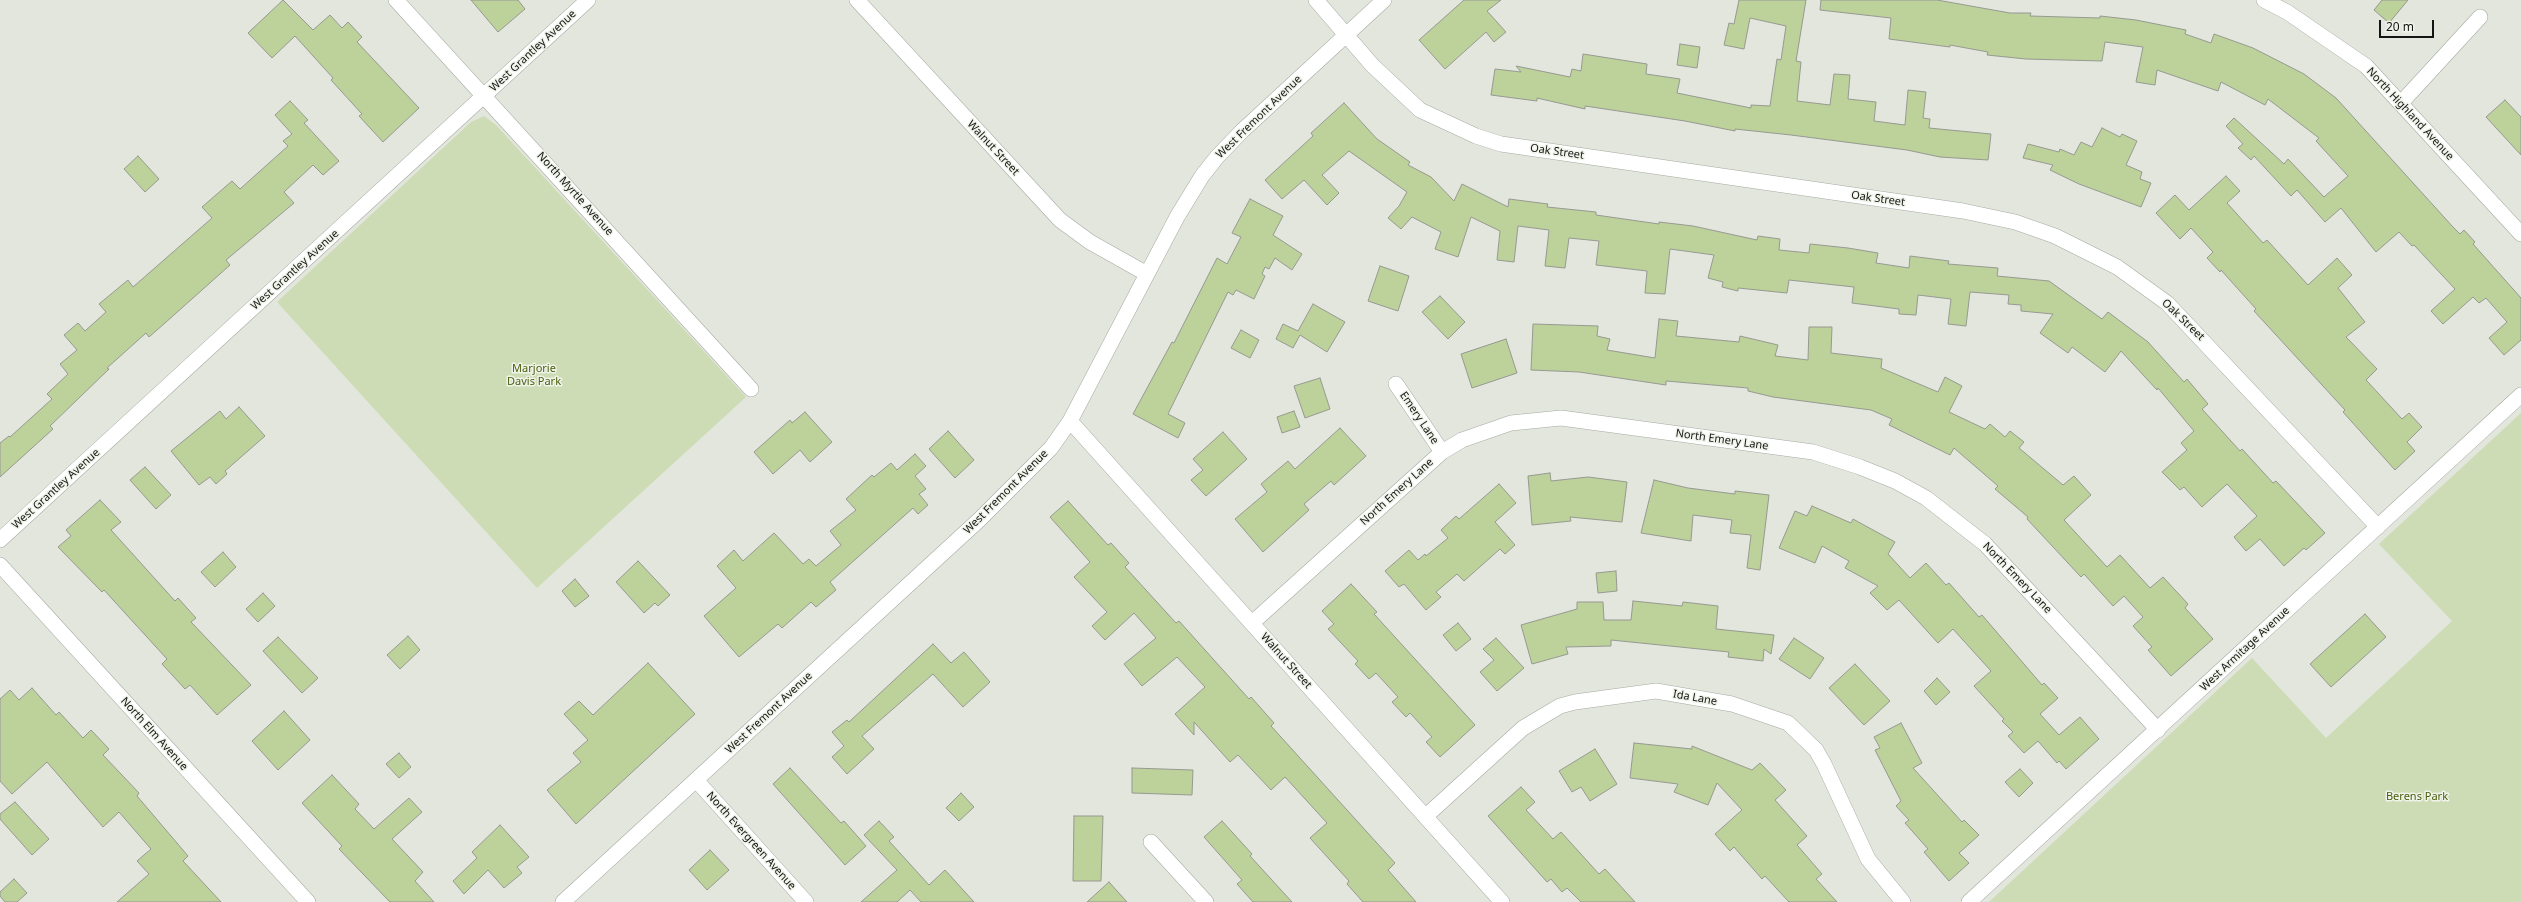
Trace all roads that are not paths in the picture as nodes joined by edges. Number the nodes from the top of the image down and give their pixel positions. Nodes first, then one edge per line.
1 (396, 0) edge
2 (588, 0) edge
3 (857, 0) edge
4 (1316, 0) edge
5 (1384, 0) edge
6 (2264, 0) edge
7 (2480, 17) dead end
8 (1347, 34) junction
9 (485, 96) junction
10 (2401, 103) junction
11 (2521, 234) edge
12 (1147, 274) junction
13 (1396, 384) dead end
14 (752, 389) dead end
15 (2521, 395) edge
16 (1070, 421) junction
17 (1442, 452) junction
18 (2378, 527) junction
19 (0, 540) edge
20 (0, 565) edge
21 (1252, 623) junction
22 (2158, 730) junction
23 (696, 780) junction
24 (1426, 816) junction
25 (1151, 842) dead end
26 (308, 902) edge
27 (563, 902) edge
28 (806, 902) edge
29 (1206, 902) edge
30 (1502, 902) edge
31 (1903, 902) edge
32 (1969, 902) edge

1 - 9 street, North Myrtle Avenue
2 - 9 street, West Grantley Avenue
3 - 12 street, Walnut Street
4 - 8 street, Oak Street
5 - 8 street, West Fremont Avenue
6 - 10 street, North Highland Avenue
7 - 10 street
8 - 12 street, West Fremont Avenue
8 - 18 street, Oak Street
9 - 14 street, North Myrtle Avenue
9 - 19 street, West Grantley Avenue
10 - 11 street, North Highland Avenue
12 - 16 street, West Fremont Avenue
13 - 17 street, Emery Lane
15 - 18 street, West Armitage Avenue
16 - 21 street, Walnut Street
16 - 23 street, West Fremont Avenue
17 - 21 street, North Emery Lane
17 - 22 street, North Emery Lane
18 - 22 street, West Armitage Avenue
20 - 26 street, North Elm Avenue
21 - 24 street, Walnut Street
22 - 32 street, West Armitage Avenue
23 - 27 street, West Fremont Avenue
23 - 28 street, North Evergreen Avenue
24 - 30 street, Walnut Street
24 - 31 street, Ida Lane
25 - 29 street

